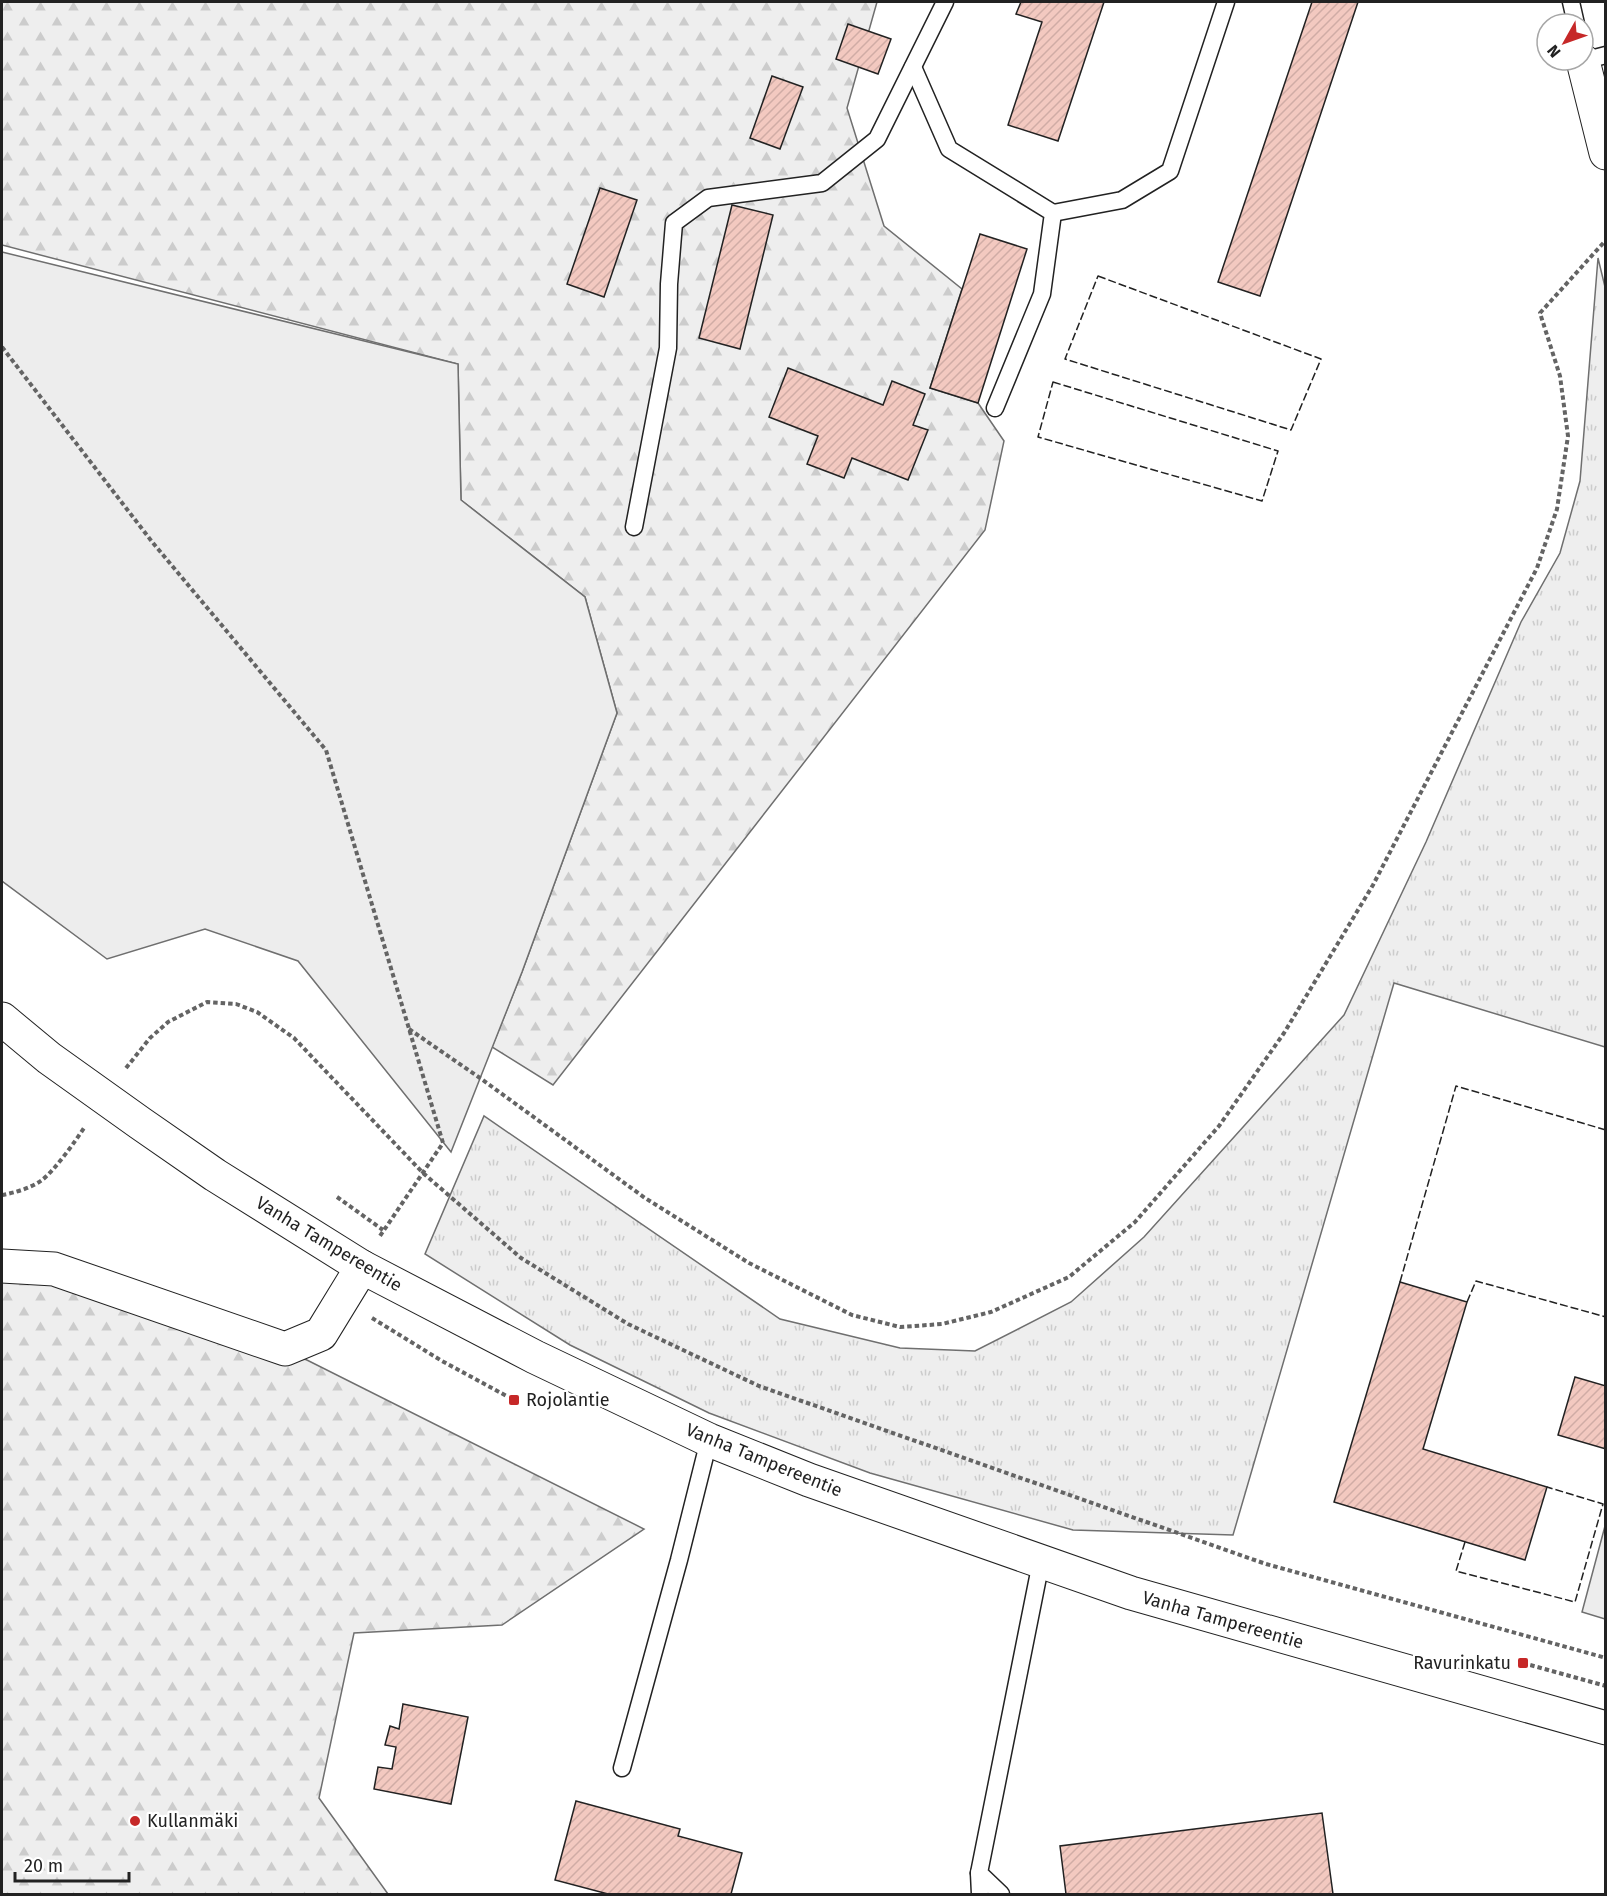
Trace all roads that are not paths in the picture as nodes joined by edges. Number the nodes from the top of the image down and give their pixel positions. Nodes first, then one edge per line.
1 (945, 2) edge
2 (1226, 2) edge
3 (913, 67) junction
4 (1593, 72) edge
5 (1605, 153) edge
6 (1053, 213) junction
7 (995, 408) dead end
8 (634, 527) dead end
9 (2, 1019) edge
10 (2, 1266) edge
11 (362, 1267) junction
12 (709, 1440) junction
13 (1041, 1562) junction
14 (1605, 1728) edge
15 (622, 1768) dead end
16 (979, 1873) junction
17 (980, 1894) edge
18 (1001, 1894) edge

1 - 3 lane
2 - 6 lane
3 - 6 lane
3 - 8 lane
4 - 5 main road
6 - 7 lane
9 - 11 main road, Vanha Tampereentie
10 - 11 main road
11 - 12 main road, Vanha Tampereentie
12 - 13 main road, Vanha Tampereentie
12 - 15 lane
13 - 14 main road, Vanha Tampereentie
13 - 16 lane
16 - 17 lane
16 - 18 lane

